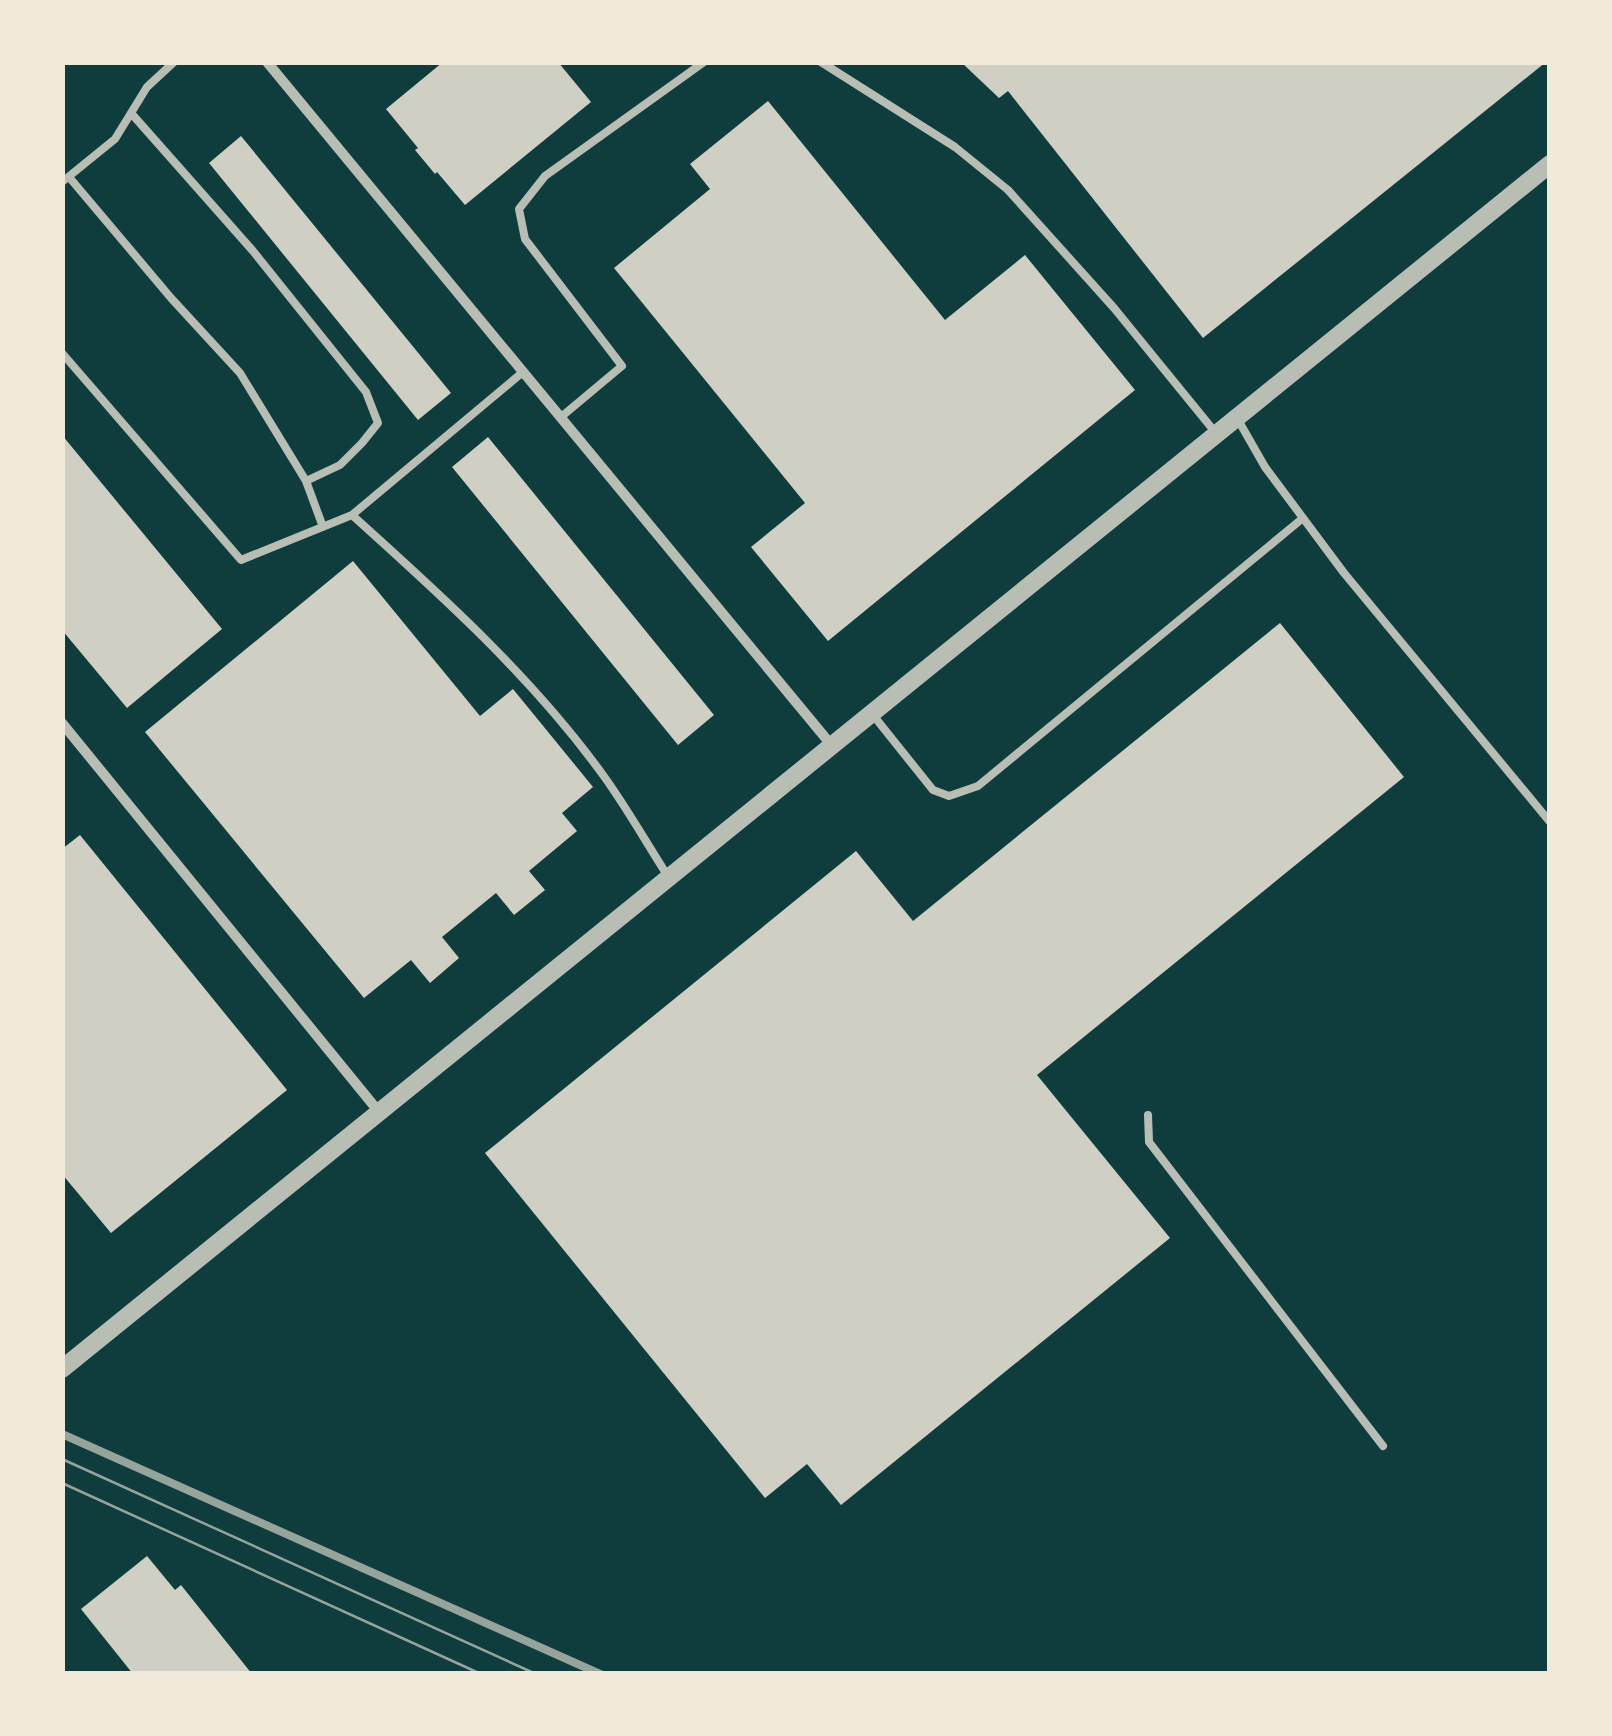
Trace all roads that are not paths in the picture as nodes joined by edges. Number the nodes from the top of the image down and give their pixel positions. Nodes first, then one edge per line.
1 (174, 62) edge
2 (266, 62) edge
3 (704, 62) edge
4 (822, 62) edge
5 (131, 113) junction
6 (1550, 164) edge
7 (66, 179) edge
8 (62, 353) edge
9 (523, 372) junction
10 (561, 417) junction
11 (1237, 418) junction
12 (1217, 434) junction
13 (306, 480) junction
14 (352, 515) junction
15 (1303, 518) junction
16 (323, 527) junction
17 (872, 714) junction
18 (62, 723) edge
19 (832, 747) junction
20 (1550, 822) edge
21 (669, 878) junction
22 (379, 1112) junction
23 (1148, 1115) dead end
24 (62, 1370) edge
25 (1383, 1446) dead end

1 - 5 lane
2 - 9 street
3 - 10 lane
4 - 12 lane
5 - 7 lane
5 - 13 lane
6 - 11 street
7 - 13 lane
8 - 16 lane
9 - 10 street
9 - 14 lane
10 - 19 street
11 - 12 street
11 - 15 lane
12 - 17 street
13 - 16 lane
14 - 16 lane
14 - 21 lane
15 - 17 lane
15 - 20 lane
17 - 19 street
18 - 22 street
19 - 21 street
21 - 22 street
22 - 24 street
23 - 25 lane

